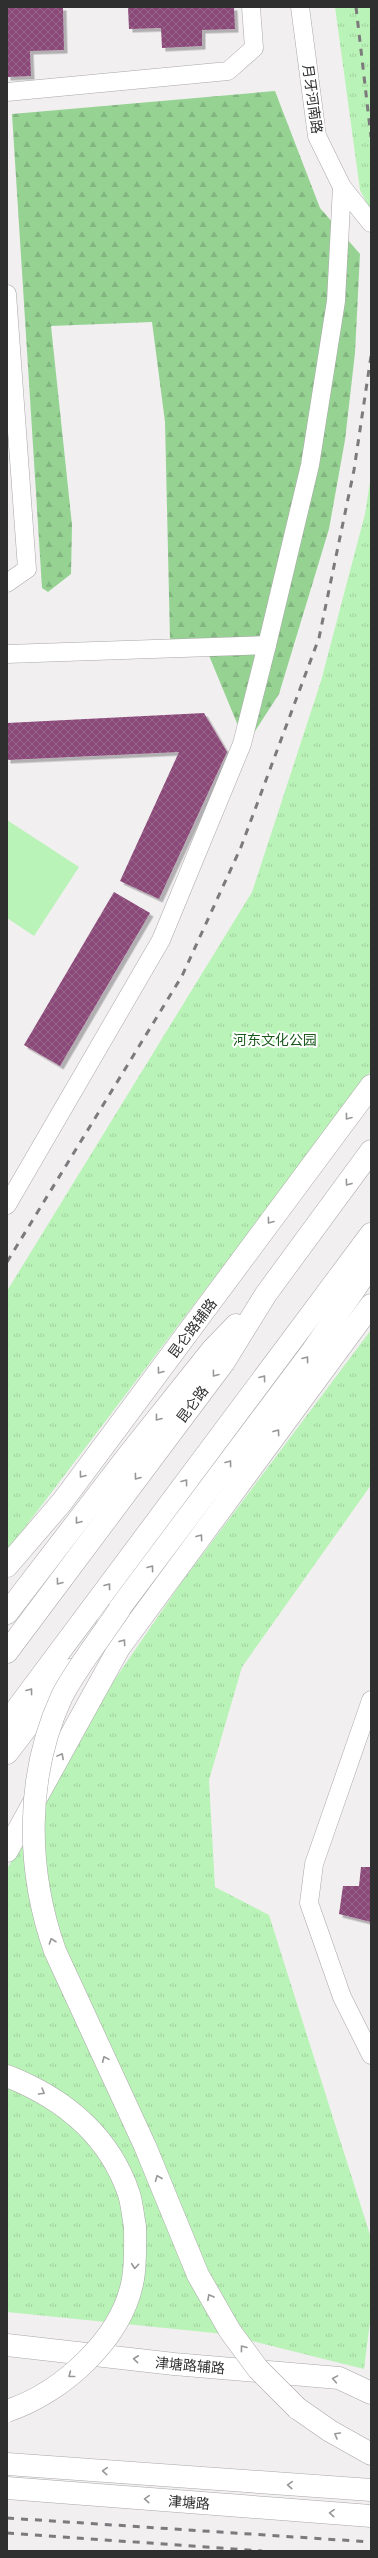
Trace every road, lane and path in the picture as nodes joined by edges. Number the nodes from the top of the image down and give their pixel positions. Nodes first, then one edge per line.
1 (251, 7) edge
2 (300, 7) edge
3 (7, 92) edge
4 (342, 187) junction
5 (371, 223) edge
6 (7, 294) edge
7 (7, 583) edge
8 (268, 645) junction
9 (7, 654) edge
10 (371, 1086) edge
11 (371, 1151) edge
12 (7, 1205) edge
13 (371, 1234) edge
14 (371, 1265) edge
15 (266, 1294) junction
16 (371, 1305) edge
17 (7, 1566) edge
18 (119, 1610) junction
19 (7, 1613) edge
20 (7, 1652) edge
21 (371, 1700) edge
22 (7, 1722) edge
23 (7, 1753) edge
24 (7, 1851) edge
25 (371, 2055) edge
26 (7, 2076) edge
27 (7, 2345) edge
28 (371, 2393) edge
29 (7, 2411) edge
30 (371, 2454) edge
31 (7, 2464) edge
32 (7, 2488) edge
33 (371, 2490) edge
34 (371, 2516) edge

1 - 3 street
2 - 4 street, 月牙河南路
4 - 5 street, 月牙河南路
4 - 8 street
6 - 7 street
8 - 9 street
8 - 12 street
10 -> 17 main road, 昆仑路辅路
11 -> 15 main road, 昆仑路
22 -> 13 main road
18 -> 14 main road
15 -> 19 main road
15 -> 20 main road, 昆仑路
24 -> 16 main road
18 - 23 main road, bridge
30 -> 18 main road, bridge
21 - 25 street
26 -> 29 main road, bridge
28 -> 27 main road, 津塘路辅路
33 -> 31 main road
34 -> 32 main road, 津塘路

